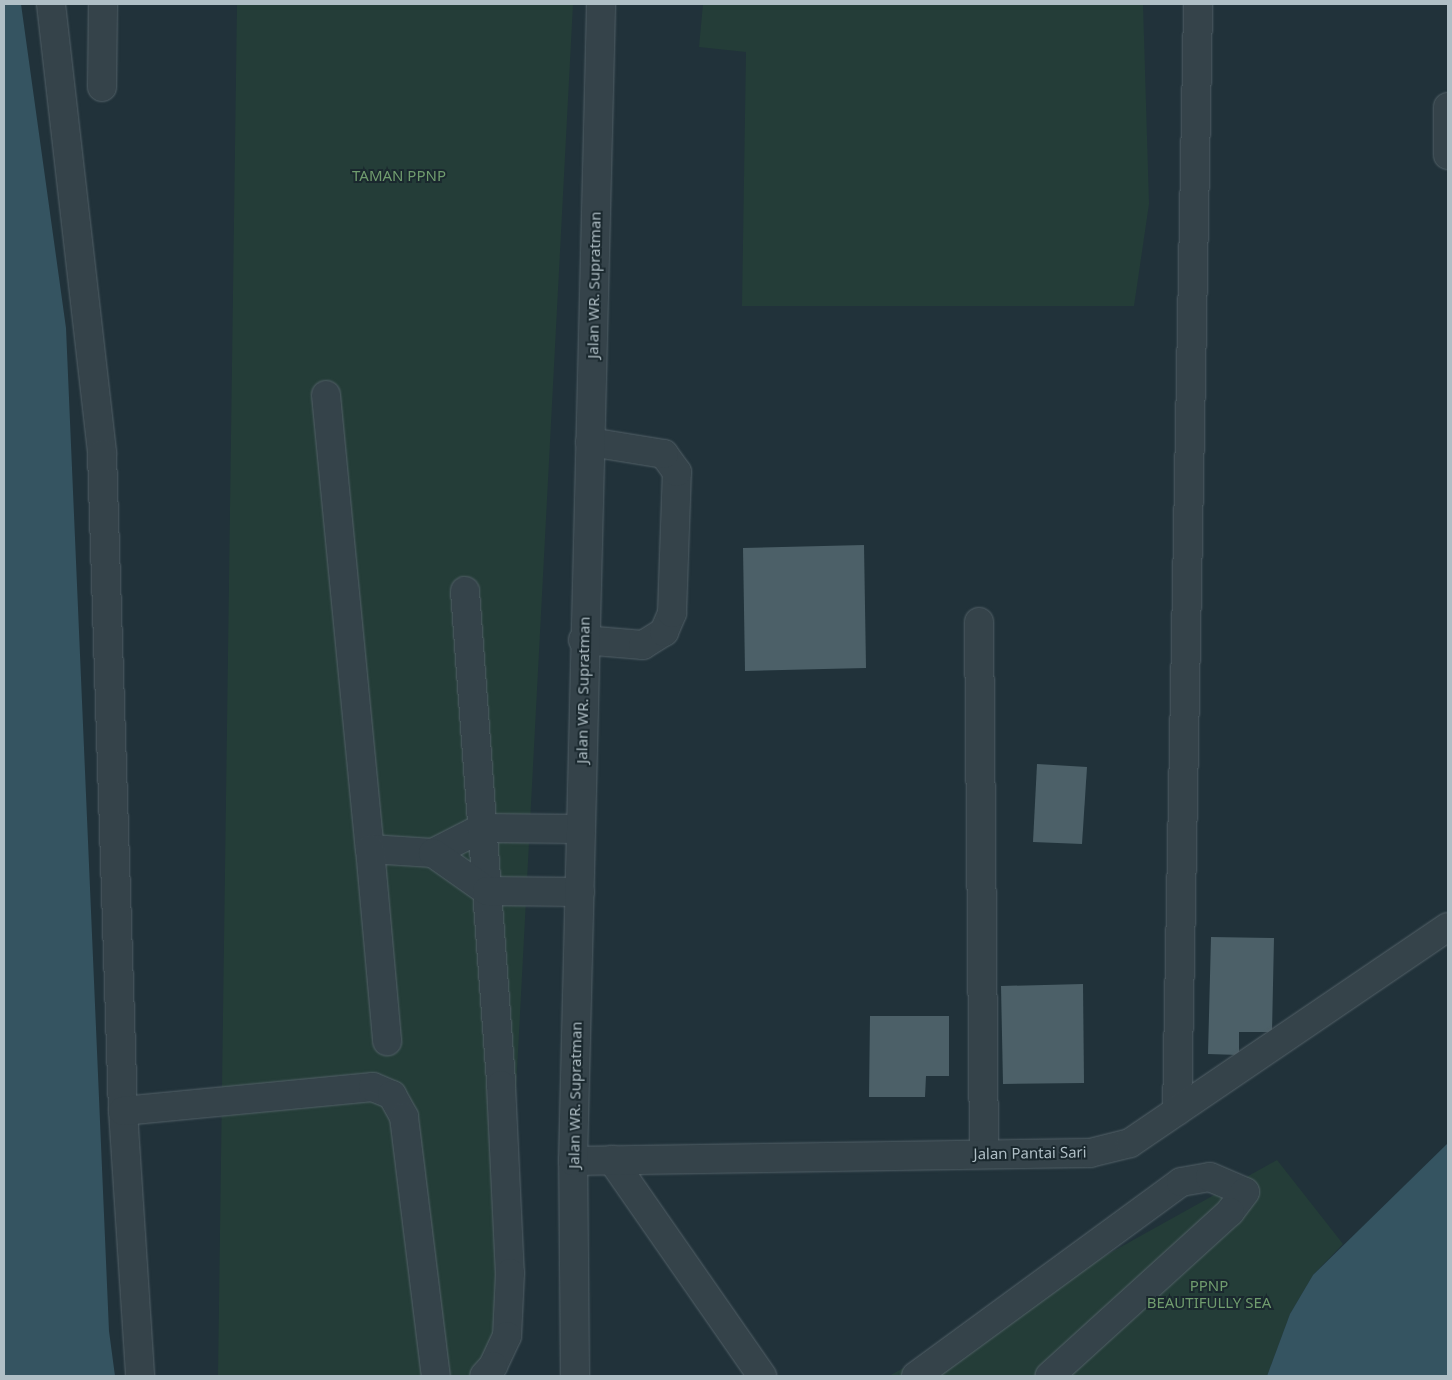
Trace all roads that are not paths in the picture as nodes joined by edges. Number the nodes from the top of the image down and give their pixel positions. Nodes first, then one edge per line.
1 (51, 4) edge
2 (103, 4) edge
3 (601, 4) edge
4 (1198, 4) edge
5 (102, 87) dead end
6 (1448, 120) edge
7 (1448, 155) edge
8 (326, 395) dead end
9 (590, 442) junction
10 (465, 592) dead end
11 (978, 622) dead end
12 (583, 640) junction
13 (482, 828) junction
14 (581, 828) junction
15 (370, 849) junction
16 (433, 853) junction
17 (487, 891) junction
18 (580, 892) junction
19 (1448, 927) edge
20 (387, 1041) dead end
21 (123, 1110) junction
22 (1177, 1111) junction
23 (984, 1154) junction
24 (573, 1160) junction
25 (612, 1160) junction
26 (935, 1371) edge
27 (140, 1376) edge
28 (436, 1376) edge
29 (484, 1376) edge
30 (575, 1376) edge
31 (762, 1376) edge
32 (1050, 1376) edge

1 - 21 street
2 - 5 street
3 - 9 street, Jalan WR. Supratman
4 - 22 street
6 - 7 street
8 - 15 street
9 - 12 street, Jalan WR. Supratman
9 - 12 street
10 - 13 street
11 - 23 street
12 - 14 street, Jalan WR. Supratman
13 - 14 street
13 - 16 street
13 - 17 street
14 - 18 street, Jalan WR. Supratman
15 - 16 street
15 - 20 street
16 - 17 street
17 - 18 street
17 - 29 street
18 - 24 street, Jalan WR. Supratman
19 - 22 street, Jalan Pantai Sari
21 - 27 street
21 - 28 street
22 - 23 street, Jalan Pantai Sari
23 - 25 street, Jalan Pantai Sari
24 - 25 street, Jalan Pantai Sari
24 - 30 street, Jalan WR. Supratman
25 - 31 street
26 - 32 street

